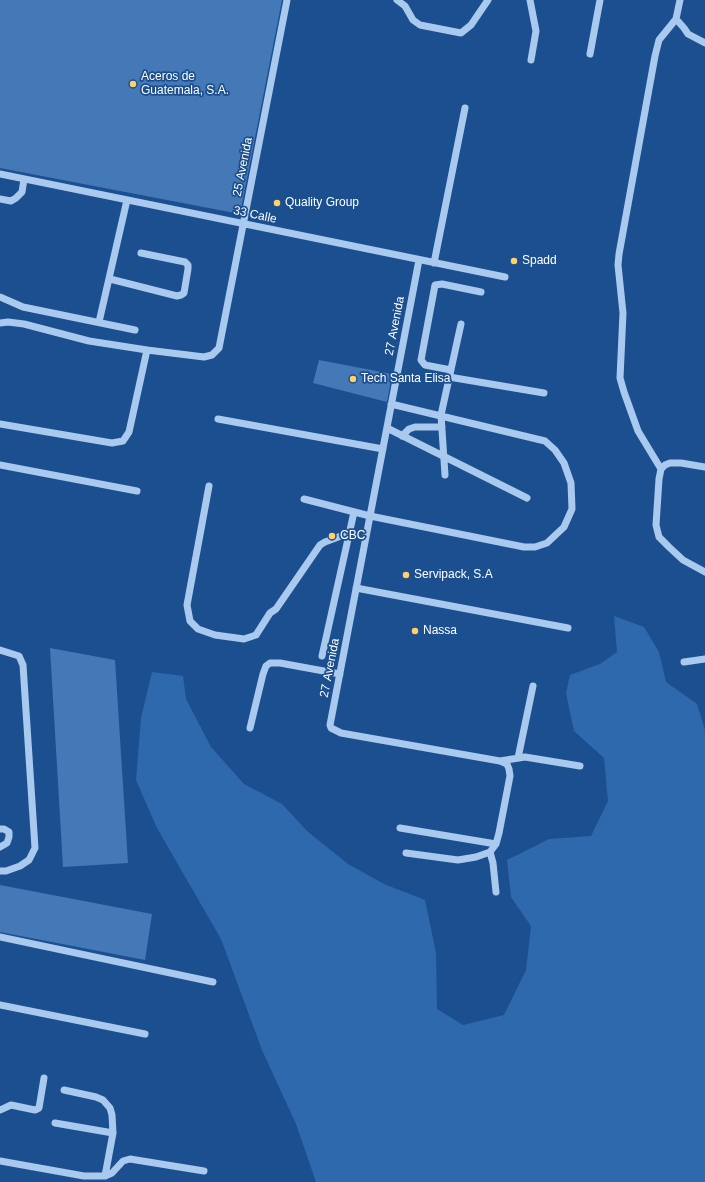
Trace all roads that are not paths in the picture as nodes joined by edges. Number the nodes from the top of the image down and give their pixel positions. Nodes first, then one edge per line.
1 (287, 0) edge
2 (397, 0) edge
3 (488, 0) edge
4 (530, 0) edge
5 (600, 0) edge
6 (680, 0) edge
7 (676, 19) junction
8 (705, 43) edge
9 (590, 54) dead end
10 (530, 60) dead end
11 (465, 108) dead end
12 (0, 174) edge
13 (24, 179) junction
14 (0, 199) edge
15 (127, 200) junction
16 (244, 224) junction
17 (141, 253) dead end
18 (418, 260) junction
19 (434, 262) junction
20 (505, 277) dead end
21 (110, 279) junction
22 (481, 292) dead end
23 (0, 297) edge
24 (99, 322) junction
25 (0, 323) edge
26 (461, 324) dead end
27 (135, 330) dead end
28 (147, 350) junction
29 (450, 374) junction
30 (544, 393) dead end
31 (391, 404) junction
32 (441, 415) junction
33 (218, 419) dead end
34 (0, 424) edge
35 (442, 427) junction
36 (387, 428) junction
37 (402, 436) junction
38 (383, 449) junction
39 (444, 456) junction
40 (0, 465) edge
41 (705, 468) edge
42 (661, 469) junction
43 (445, 475) dead end
44 (209, 486) dead end
45 (137, 491) dead end
46 (527, 498) dead end
47 (304, 500) dead end
48 (354, 512) junction
49 (370, 516) junction
50 (349, 533) junction
51 (705, 572) edge
52 (356, 588) junction
53 (568, 628) dead end
54 (0, 650) edge
55 (322, 656) dead end
56 (705, 659) edge
57 (684, 662) dead end
58 (340, 674) junction
59 (533, 686) dead end
60 (250, 728) dead end
61 (518, 758) junction
62 (500, 761) junction
63 (580, 766) dead end
64 (400, 828) dead end
65 (0, 829) edge
66 (496, 844) junction
67 (0, 847) edge
68 (490, 852) junction
69 (406, 853) dead end
70 (0, 871) edge
71 (496, 892) dead end
72 (0, 937) edge
73 (213, 982) dead end
74 (0, 1005) edge
75 (145, 1034) dead end
76 (44, 1078) dead end
77 (64, 1090) dead end
78 (0, 1110) edge
79 (56, 1123) dead end
80 (113, 1133) junction
81 (0, 1161) edge
82 (204, 1171) dead end
83 (105, 1176) junction

1 - 16 street, 25 Avenida
2 - 3 street
4 - 10 street
5 - 9 street
6 - 7 street
7 - 8 street
7 - 42 street
11 - 19 street
12 - 13 street, 33 Calle
13 - 14 street
13 - 15 street, 33 Calle
15 - 16 street, 33 Calle
15 - 21 street
16 - 18 street, 33 Calle
16 - 28 street, 25 Avenida
17 - 21 street
18 - 19 street, 33 Calle
18 - 31 street, 27 Avenida
19 - 20 street, 33 Calle
21 - 24 street
22 - 29 street
23 - 24 street
24 - 27 street
25 - 28 street, 25 Avenida
26 - 29 street
28 - 34 street
29 - 30 street
29 - 32 street
31 - 32 street
31 - 36 street, 27 Avenida
32 - 35 street
32 - 49 street
33 - 38 street
35 - 37 street
35 - 39 street
36 - 37 street
36 - 38 street, 27 Avenida
37 - 39 street
38 - 49 street, 27 Avenida
39 - 43 street
39 - 46 street
40 - 45 street
41 - 42 street
42 - 51 street
44 - 50 street
47 - 48 street
48 - 49 street
48 - 50 street
49 - 52 street, 27 Avenida
50 - 55 street
52 - 53 street
52 - 58 street, 27 Avenida
54 - 70 street
56 - 57 street
58 - 60 street
58 - 62 street, 27 Avenida
59 - 61 street
61 - 62 street, 27 Avenida
61 - 63 street, 27 Avenida
62 - 66 street
64 - 66 street
65 - 67 street
66 - 68 street
68 - 69 street
68 - 71 street
72 - 73 street
74 - 75 street
76 - 78 street
77 - 80 street
79 - 80 street
80 - 83 street
81 - 83 street
82 - 83 street

